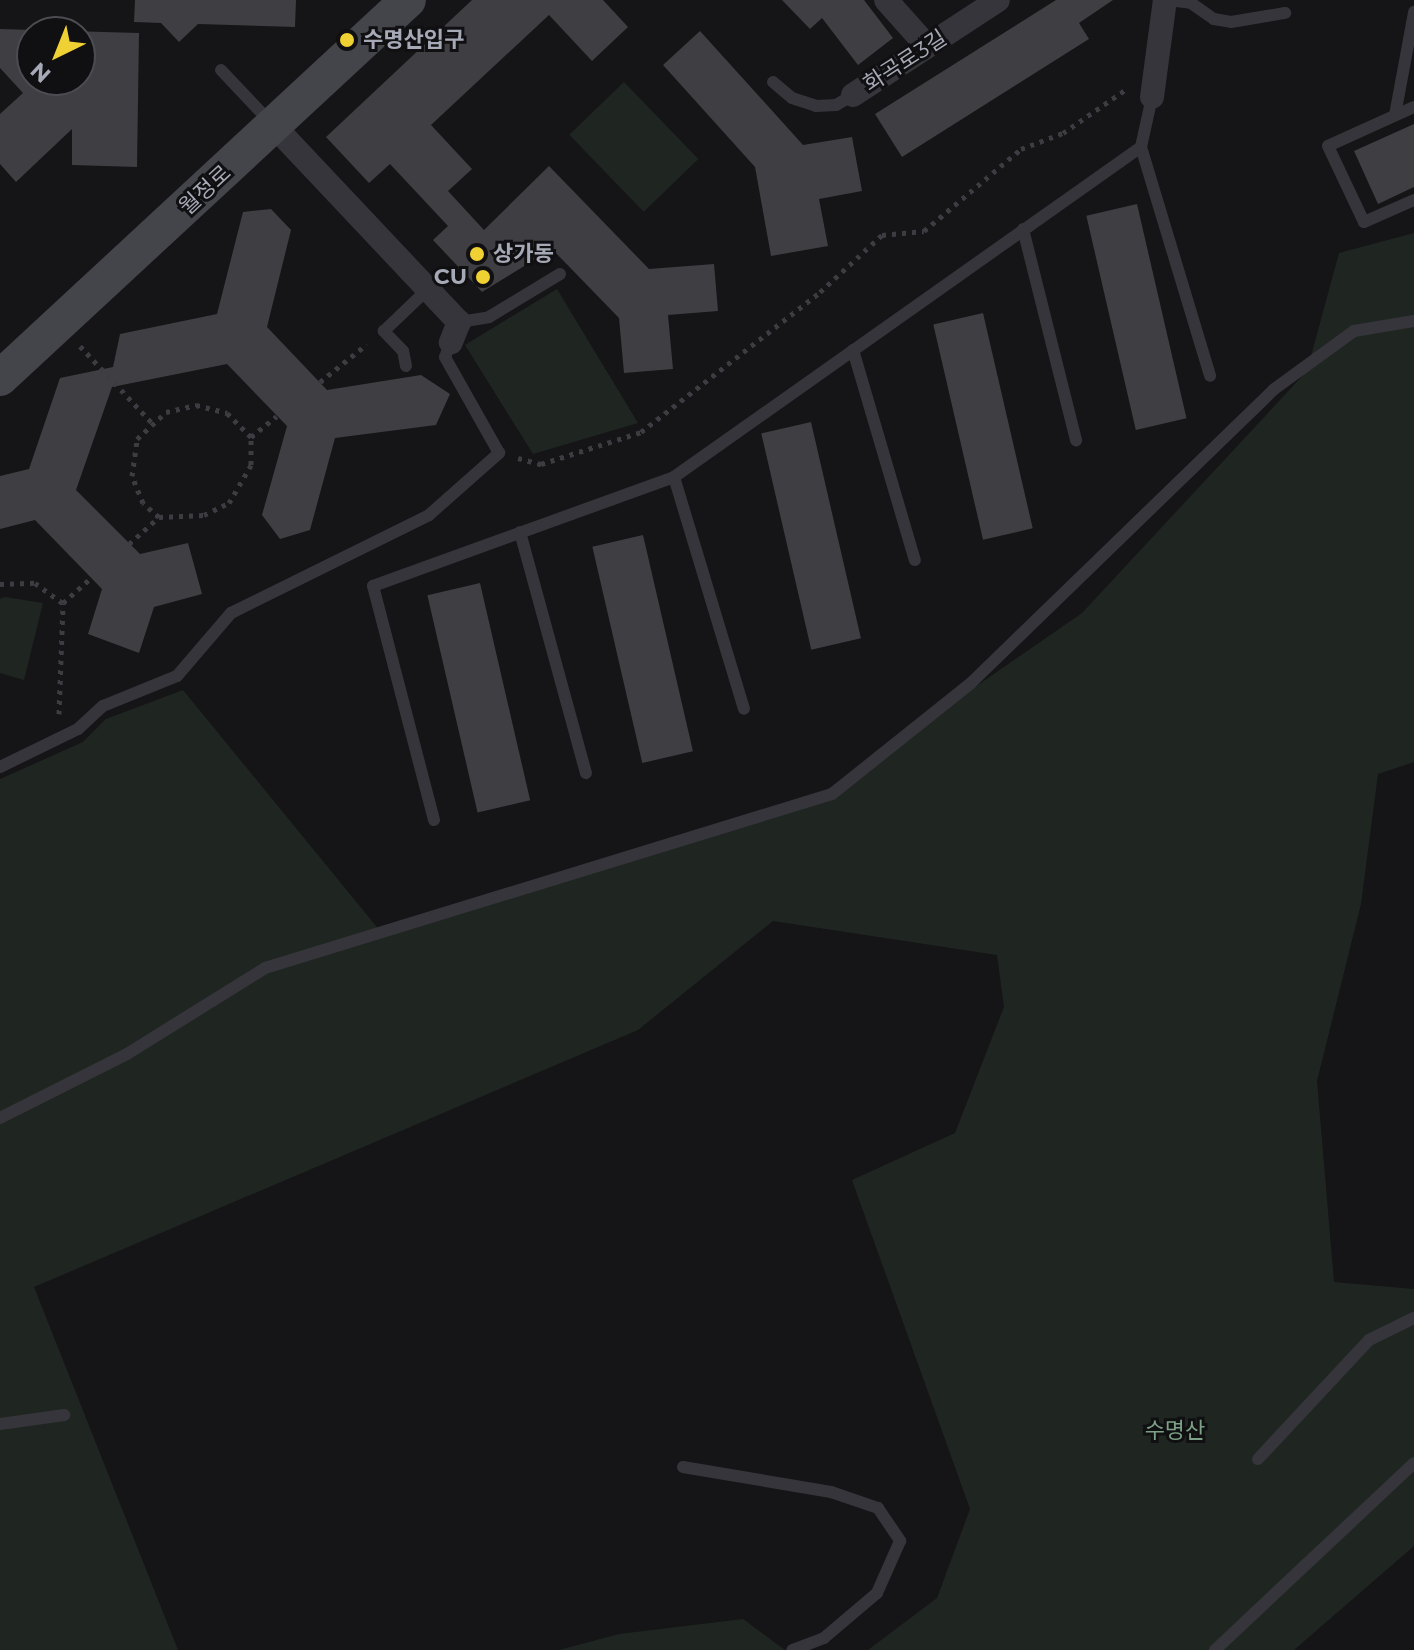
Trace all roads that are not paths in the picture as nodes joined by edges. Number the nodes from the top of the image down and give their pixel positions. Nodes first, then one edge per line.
1 (408, 0) edge
2 (886, 0) edge
3 (998, 0) edge
4 (1167, 0) edge
5 (1194, 2) edge
6 (1414, 12) edge
7 (1285, 13) dead end
8 (927, 46) junction
9 (221, 70) dead end
10 (773, 82) dead end
11 (853, 95) joint
12 (1152, 97) joint
13 (1414, 107) edge
14 (1395, 115) junction
15 (274, 126) junction
16 (1141, 147) junction
17 (1414, 200) edge
18 (1023, 229) junction
19 (560, 274) dead end
20 (428, 289) junction
21 (1414, 321) edge
22 (455, 332) junction
23 (853, 350) junction
24 (406, 366) dead end
25 (1210, 376) dead end
26 (0, 378) edge
27 (1076, 440) dead end
28 (674, 477) junction
29 (520, 532) junction
30 (915, 560) dead end
31 (744, 709) dead end
32 (0, 767) edge
33 (586, 773) dead end
34 (434, 820) dead end
35 (0, 1118) edge
36 (1414, 1318) edge
37 (64, 1415) dead end
38 (0, 1424) edge
39 (1258, 1459) dead end
40 (1414, 1463) edge
41 (683, 1467) dead end
42 (792, 1650) edge
43 (1215, 1650) edge

1 - 15 street, 월정로
2 - 8 street
3 - 8 street, 화곡로3길
4 - 5 lane
4 - 12 street
5 - 7 lane
6 - 14 lane
8 - 11 street, 화곡로3길
9 - 15 lane
10 - 11 lane
12 - 16 lane
13 - 14 lane
14 - 17 lane
15 - 20 street
15 - 26 street, 월정로
16 - 18 lane
16 - 25 lane
18 - 23 lane
18 - 27 lane
19 - 22 lane
20 - 22 street
20 - 24 lane
21 - 35 lane
22 - 32 lane
23 - 28 lane
23 - 30 lane
28 - 29 lane
28 - 31 lane
29 - 33 lane
29 - 34 lane
36 - 39 lane
37 - 38 lane
40 - 43 lane
41 - 42 lane

